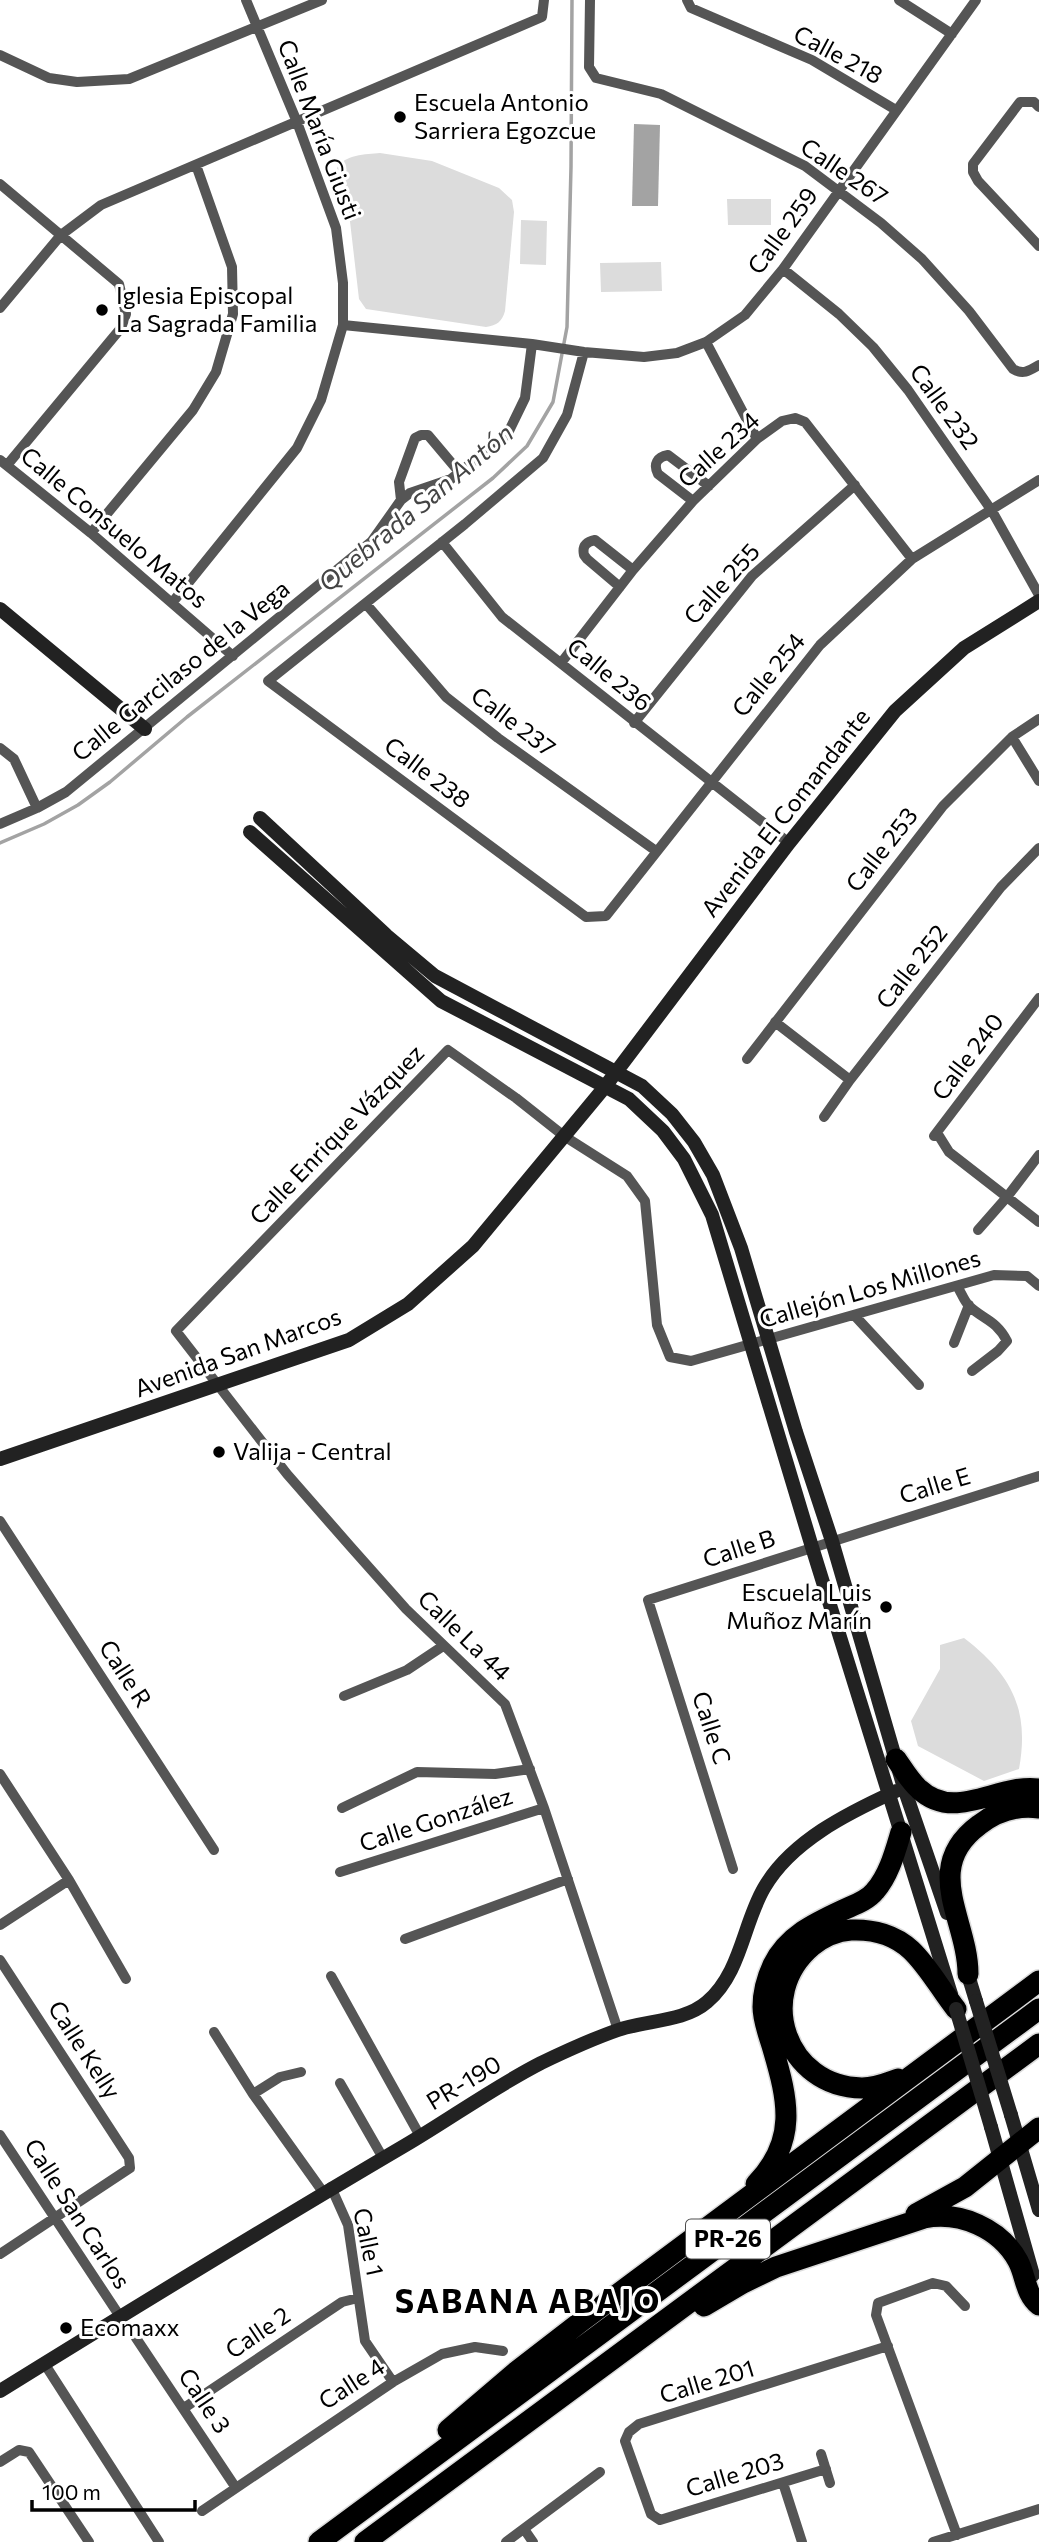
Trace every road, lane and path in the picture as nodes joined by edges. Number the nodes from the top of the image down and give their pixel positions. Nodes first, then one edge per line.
1 (246, 0) edge
2 (322, 0) edge
3 (544, 0) edge
4 (590, 0) edge
5 (687, 0) edge
6 (899, 0) edge
7 (976, 0) edge
8 (257, 27) junction
9 (952, 34) junction
10 (0, 55) edge
11 (1039, 107) edge
12 (896, 110) junction
13 (298, 122) junction
14 (196, 165) junction
15 (0, 184) edge
16 (839, 190) junction
17 (61, 235) junction
18 (1039, 246) edge
19 (783, 269) junction
20 (0, 307) edge
21 (342, 325) junction
22 (706, 342) junction
23 (532, 344) junction
24 (581, 352) junction
25 (1039, 365) edge
26 (757, 439) junction
27 (4, 462) edge
28 (460, 472) junction
29 (1039, 480) edge
30 (855, 485) junction
31 (709, 486) junction
32 (401, 500) junction
33 (693, 501) junction
34 (992, 511) junction
35 (91, 533) junction
36 (442, 542) junction
37 (912, 559) junction
38 (633, 570) junction
39 (620, 587) junction
40 (1039, 595) edge
41 (1039, 601) edge
42 (172, 603) junction
43 (366, 604) junction
44 (0, 609) edge
45 (233, 656) junction
46 (561, 663) junction
47 (1039, 719) edge
48 (634, 723) junction
49 (145, 729) junction
50 (1012, 737) junction
51 (0, 748) edge
52 (712, 781) junction
53 (1039, 781) edge
54 (37, 808) junction
55 (260, 818) joint
56 (0, 824) edge
57 (250, 832) joint
58 (789, 843) junction
59 (1039, 848) edge
60 (656, 851) junction
61 (569, 904) joint
62 (1039, 998) edge
63 (775, 1022) junction
64 (747, 1059) dead end
65 (616, 1073) junction
66 (850, 1080) junction
67 (604, 1088) junction
68 (824, 1117) dead end
69 (564, 1136) junction
70 (1039, 1155) edge
71 (1007, 1197) junction
72 (1039, 1222) edge
73 (978, 1230) dead end
74 (957, 1286) junction
75 (1039, 1286) edge
76 (969, 1305) junction
77 (855, 1315) junction
78 (176, 1331) joint
79 (768, 1338) junction
80 (954, 1343) dead end
81 (751, 1345) junction
82 (972, 1371) dead end
83 (219, 1385) junction
84 (919, 1385) dead end
85 (0, 1459) edge
86 (1039, 1476) edge
87 (0, 1521) edge
88 (837, 1539) junction
89 (812, 1548) junction
90 (649, 1600) joint
91 (443, 1646) junction
92 (344, 1696) dead end
93 (896, 1759) junction
94 (530, 1769) junction
95 (0, 1774) edge
96 (904, 1788) junction
97 (1039, 1789) edge
98 (888, 1795) junction
99 (342, 1808) dead end
100 (544, 1808) junction
101 (1039, 1808) edge
102 (901, 1832) junction
103 (214, 1850) dead end
104 (733, 1868) dead end
105 (340, 1872) dead end
106 (568, 1879) junction
107 (69, 1880) junction
108 (0, 1925) edge
109 (405, 1939) dead end
110 (0, 1960) edge
111 (968, 1974) junction
112 (331, 1976) dead end
113 (126, 1979) dead end
114 (1039, 1981) edge
115 (956, 2009) junction
116 (1039, 2009) edge
117 (618, 2030) junction
118 (214, 2032) dead end
119 (1039, 2044) edge
120 (301, 2072) dead end
121 (914, 2074) junction
122 (340, 2083) dead end
123 (253, 2094) junction
124 (1039, 2127) edge
125 (0, 2135) edge
126 (420, 2136) junction
127 (1020, 2143) junction
128 (383, 2158) junction
129 (1000, 2158) junction
130 (327, 2189) junction
131 (1039, 2210) edge
132 (724, 2216) junction
133 (55, 2219) junction
134 (893, 2228) junction
135 (0, 2254) edge
136 (1039, 2297) edge
137 (358, 2298) junction
138 (1039, 2305) edge
139 (965, 2306) dead end
140 (119, 2315) junction
141 (657, 2325) junction
142 (136, 2339) dead end
143 (888, 2346) junction
144 (503, 2351) dead end
145 (44, 2363) junction
146 (393, 2382) junction
147 (0, 2391) edge
148 (184, 2408) junction
149 (821, 2454) dead end
150 (0, 2462) edge
151 (416, 2469) junction
152 (826, 2469) junction
153 (600, 2472) dead end
154 (783, 2483) junction
155 (830, 2483) dead end
156 (236, 2487) junction
157 (1039, 2509) edge
158 (202, 2511) dead end
159 (655, 2518) joint
160 (524, 2529) junction
161 (957, 2535) junction
162 (89, 2542) edge
163 (159, 2542) edge
164 (319, 2542) edge
165 (365, 2542) edge
166 (506, 2542) edge
167 (533, 2542) edge
168 (802, 2542) edge
169 (933, 2542) edge

1 - 8 street, Calle María Giusti
2 - 8 street
3 - 13 street
4 - 16 street, Calle 267
5 - 12 street, Calle 218
6 - 9 street
7 - 9 street, Calle 259
8 - 10 street
8 - 13 street, Calle María Giusti
9 - 12 street, Calle 259
11 - 18 street
12 - 16 street, Calle 259
13 - 14 street
13 - 21 street, Calle María Giusti
14 - 17 street
14 - 35 street
15 - 17 street
16 - 19 street, Calle 259
16 - 25 street, Calle 267
17 - 20 street
17 - 27 street
19 - 22 street, Calle 259
19 - 34 street, Calle 232
21 - 23 street, Calle 259
21 - 42 street, Calle María Giusti
22 - 24 street, Calle 259
22 - 26 street
23 - 24 street, Calle 259
23 - 28 street, Calle Garcilaso de la Vega
24 - 36 street
26 - 30 street, Calle 234
26 - 31 street, Calle 234
27 - 35 street, Calle Consuelo Matos
28 - 32 street, Calle Garcilaso de la Vega
28 - 32 street, Calle Garcilaso de la Vega
29 - 34 street, Calle 254
30 - 37 street, Calle 234
30 - 48 street, Calle 255
31 - 33 street, Calle 234
31 - 33 street
32 - 45 street, Calle Garcilaso de la Vega
33 - 38 street, Calle 234
34 - 37 street, Calle 254
34 - 40 street, Calle 232
35 - 42 street, Calle Consuelo Matos
36 - 43 street
36 - 46 street, Calle 236
37 - 52 street, Calle 254
38 - 39 street, Calle 234
38 - 39 street
39 - 46 street, Calle 234
41 - 58 main road, Avenida El Comandante
42 - 45 street, Calle Consuelo Matos
43 - 60 street, Calle 237
43 - 61 street, Calle 238
44 - 49 main road
45 - 49 street, Calle Garcilaso de la Vega
46 - 48 street, Calle 236
47 - 50 street, Calle 253
48 - 52 street, Calle 236
49 - 54 street, Calle Garcilaso de la Vega
50 - 53 street
50 - 63 street, Calle 253
51 - 54 street
52 - 58 street, Calle 236
52 - 60 street, Calle 254
54 - 56 street, Calle Garcilaso de la Vega
55 - 57 street
55 - 65 main road
57 - 67 main road
58 - 65 main road, Avenida El Comandante
59 - 66 street, Calle 252
60 - 61 street, Calle 254
62 - 71 street, Calle 240
63 - 64 street
63 - 66 street
65 - 67 main road, Avenida El Comandante
65 - 79 main road
66 - 68 street, Calle 252
67 - 69 main road, Avenida San Marcos
67 - 81 main road
69 - 78 street, Calle Enrique Vázquez
69 - 81 street, Calle Enrique Vázquez
69 - 83 main road, Avenida San Marcos
70 - 71 street
71 - 72 street
71 - 73 street
74 - 75 street, Callejón Los Millones
74 - 76 street
74 - 77 street, Callejón Los Millones
76 - 80 street
76 - 82 street
77 - 79 street, Callejón Los Millones
77 - 84 street
78 - 83 street, Calle La 44
79 - 81 street, Callejón Los Millones
79 - 88 main road
81 - 89 main road
83 - 85 main road, Avenida San Marcos
83 - 91 street, Calle La 44
86 - 88 street, Calle E
87 - 103 street, Calle R
88 - 89 street, Calle B
88 - 93 main road
89 - 90 street, Calle B
89 - 98 main road
90 - 104 street, Calle C
91 - 92 street
91 - 94 street, Calle La 44
93 - 96 main road
93 - 97 highway
94 - 99 street
94 - 100 street, Calle La 44
95 - 107 street
96 - 98 main road, PR-190 / PR-190
96 - 111 main road
98 - 102 main road
98 - 117 main road, PR-190 / PR-190
100 - 105 street, Calle González
100 - 106 street, Calle La 44
101 - 111 highway
102 - 115 main road
102 - 132 highway
106 - 109 street
106 - 117 street, Calle La 44
107 - 108 street
107 - 113 street
110 - 133 street, Calle Kelly
111 - 127 main road, bridge
112 - 126 street
114 - 121 highway
115 - 121 highway
115 - 129 main road, bridge
116 - 151 highway, PR-26
117 - 126 main road, PR-190 / PR-190
118 - 123 street, Calle 1
119 - 141 highway, PR-26
120 - 123 street
121 - 132 highway
122 - 128 street
123 - 130 street, Calle 1
124 - 127 highway
125 - 133 street, Calle San Carlos
126 - 128 main road, PR-190 / PR-190
127 - 129 highway
127 - 131 main road
128 - 130 main road, PR-190 / PR-190
129 - 134 highway
129 - 136 main road
130 - 137 street, Calle 1
130 - 140 main road, PR-190 / PR-190
132 - 151 highway
133 - 135 street
133 - 140 street, Calle San Carlos
134 - 138 highway
134 - 141 highway
137 - 146 street, Calle 1
137 - 148 street, Calle 2
139 - 143 street
140 - 145 main road, PR-190 / PR-190
141 - 165 highway, PR-26
142 - 148 street, Calle 3
143 - 159 street, Calle 201
143 - 161 street
144 - 146 street, Calle 4
145 - 147 main road, PR-190 / PR-190
145 - 163 street
146 - 156 street, Calle 4
148 - 156 street, Calle 3
149 - 152 street
150 - 162 street
151 - 164 highway, PR-26
152 - 154 street, Calle 203
152 - 155 street
153 - 160 street
154 - 159 street, Calle 203
154 - 168 street
156 - 158 street, Calle 4
157 - 161 street
160 - 166 street
160 - 167 street
161 - 169 street

